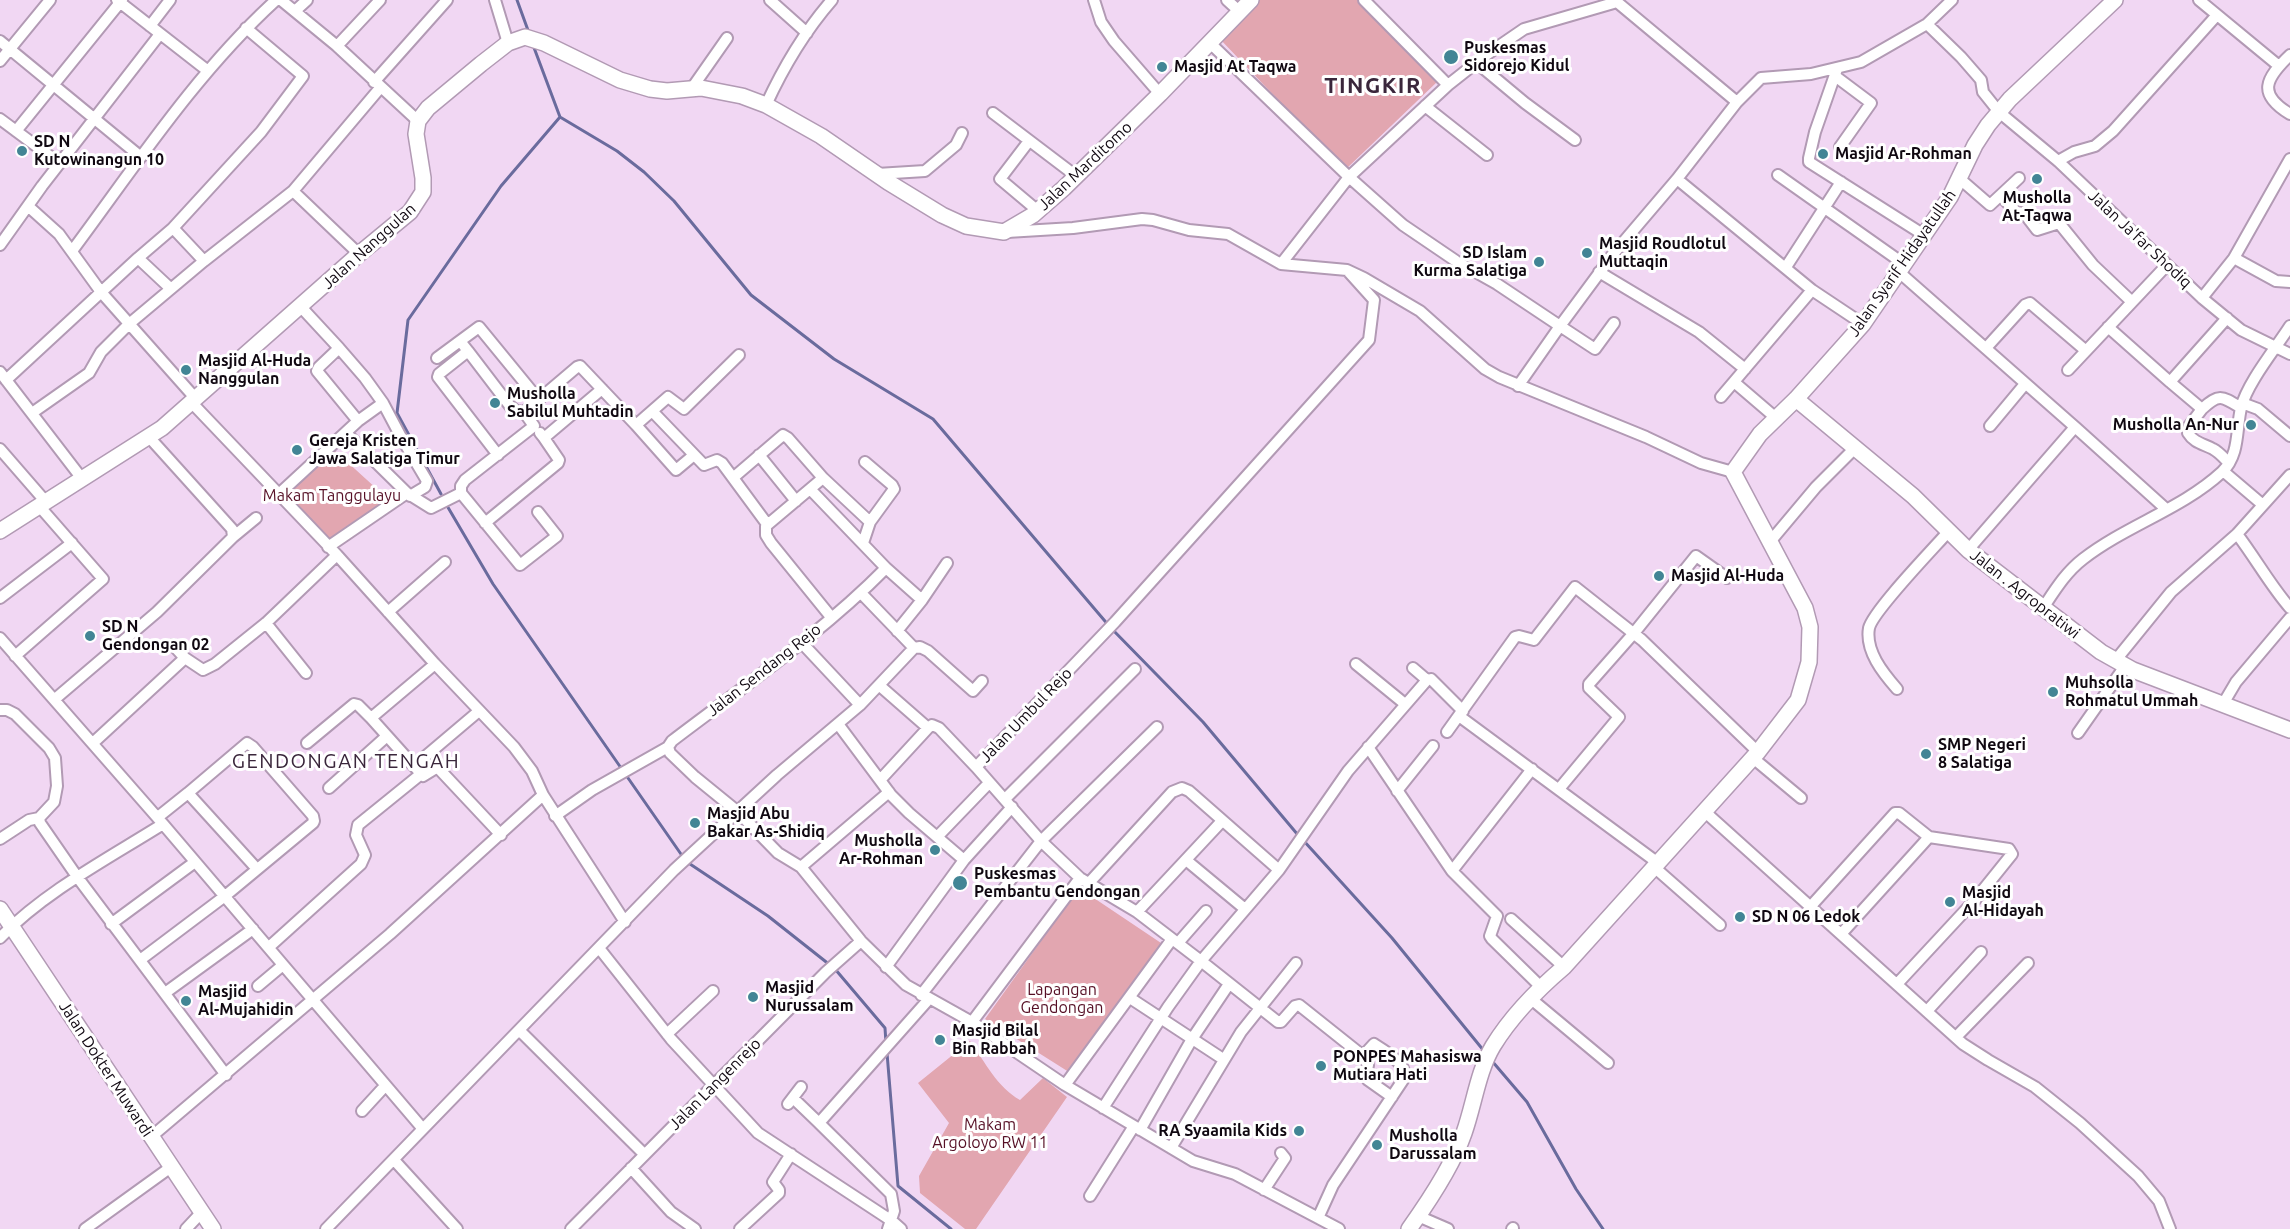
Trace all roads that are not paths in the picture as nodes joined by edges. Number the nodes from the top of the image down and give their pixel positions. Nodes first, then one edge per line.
1 (50, 0) edge
2 (170, 0) edge
3 (276, 0) edge
4 (281, 0) edge
5 (307, 0) edge
6 (380, 0) edge
7 (447, 0) edge
8 (495, 0) edge
9 (502, 0) edge
10 (770, 0) edge
11 (832, 0) edge
12 (1094, 0) edge
13 (1227, 0) edge
14 (1251, 0) edge
15 (1364, 0) edge
16 (1952, 0) edge
17 (2115, 0) edge
18 (2199, 0) edge
19 (120, 1) edge
20 (1616, 1) edge
21 (295, 11) junction
22 (1239, 11) junction
23 (2217, 15) junction
24 (1927, 24) junction
25 (150, 26) junction
26 (246, 28) junction
27 (807, 33) junction
28 (160, 34) junction
29 (727, 38) dead end
30 (0, 41) edge
31 (516, 41) junction
32 (1210, 43) junction
33 (337, 46) junction
34 (9, 49) junction
35 (2290, 55) edge
36 (0, 61) edge
37 (1477, 63) junction
38 (2279, 66) junction
39 (208, 71) junction
40 (1836, 72) junction
41 (377, 85) junction
42 (1448, 85) junction
43 (52, 86) junction
44 (692, 88) junction
45 (1160, 94) junction
46 (1737, 102) junction
47 (766, 105) junction
48 (1425, 106) junction
49 (1999, 112) junction
50 (993, 113) dead end
51 (2290, 114) edge
52 (0, 119) edge
53 (96, 119) junction
54 (418, 121) junction
55 (16, 131) junction
56 (962, 133) dead end
57 (1575, 140) dead end
58 (1029, 141) junction
59 (1840, 147) dead end
60 (1487, 156) dead end
61 (141, 157) junction
62 (2290, 159) edge
63 (2058, 161) junction
64 (59, 163) junction
65 (876, 174) junction
66 (1778, 175) dead end
67 (1076, 177) junction
68 (1349, 177) junction
69 (2019, 178) dead end
70 (1677, 179) junction
71 (1960, 179) junction
72 (1842, 182) junction
73 (293, 191) junction
74 (2001, 196) junction
75 (29, 207) junction
76 (1824, 209) junction
77 (1038, 211) junction
78 (173, 228) junction
79 (1004, 232) junction
80 (1924, 235) junction
81 (0, 245) edge
82 (72, 251) junction
83 (359, 254) junction
84 (138, 258) junction
85 (2234, 258) junction
86 (204, 261) junction
87 (1281, 264) junction
88 (2167, 265) junction
89 (1786, 267) junction
90 (1902, 268) junction
91 (1347, 270) junction
92 (1599, 272) junction
93 (2290, 282) edge
94 (170, 288) junction
95 (1812, 290) junction
96 (101, 292) junction
97 (2202, 298) junction
98 (2132, 302) junction
99 (301, 307) junction
100 (2227, 318) junction
101 (1614, 323) dead end
102 (129, 324) junction
103 (1863, 324) junction
104 (1560, 326) junction
105 (2290, 326) edge
106 (2108, 327) junction
107 (460, 341) junction
108 (339, 348) junction
109 (1986, 348) junction
110 (2276, 348) junction
111 (2085, 350) junction
112 (468, 351) junction
113 (2290, 354) edge
114 (739, 355) dead end
115 (437, 358) dead end
116 (1745, 369) junction
117 (2068, 370) dead end
118 (3, 376) edge
119 (1734, 382) junction
120 (2170, 382) junction
121 (2025, 384) junction
122 (1518, 386) junction
123 (602, 389) junction
124 (1721, 397) dead end
125 (538, 399) junction
126 (1796, 399) junction
127 (194, 401) junction
128 (383, 403) junction
129 (2242, 406) junction
130 (2202, 409) junction
131 (652, 411) junction
132 (32, 412) junction
133 (524, 412) junction
134 (1776, 418) junction
135 (358, 421) junction
136 (636, 425) junction
137 (534, 426) junction
138 (1990, 426) dead end
139 (2075, 427) junction
140 (346, 434) junction
141 (2290, 436) edge
142 (149, 437) junction
143 (543, 438) junction
144 (1855, 448) junction
145 (0, 449) edge
146 (498, 455) junction
147 (694, 455) junction
148 (759, 455) junction
149 (865, 462) dead end
150 (2226, 467) junction
151 (1733, 472) junction
152 (2290, 474) edge
153 (734, 477) junction
154 (823, 477) junction
155 (83, 480) junction
156 (810, 489) junction
157 (461, 493) junction
158 (279, 494) junction
159 (408, 495) junction
160 (796, 501) junction
161 (43, 505) junction
162 (2264, 505) junction
163 (2166, 509) junction
164 (538, 512) dead end
165 (256, 518) dead end
166 (870, 522) junction
167 (485, 523) junction
168 (767, 524) junction
169 (0, 531) edge
170 (1948, 532) junction
171 (2237, 534) junction
172 (233, 537) junction
173 (72, 543) junction
174 (863, 543) junction
175 (1769, 543) junction
176 (328, 547) junction
177 (1968, 550) junction
178 (337, 555) junction
179 (445, 562) dead end
180 (946, 562) dead end
181 (886, 568) junction
182 (1727, 578) dead end
183 (861, 593) junction
184 (0, 598) edge
185 (922, 600) junction
186 (2043, 608) junction
187 (2290, 608) edge
188 (388, 612) junction
189 (831, 618) junction
190 (2290, 618) edge
191 (266, 623) junction
192 (897, 631) junction
193 (1634, 633) junction
194 (801, 642) junction
195 (2, 645) edge
196 (173, 645) dead end
197 (914, 648) junction
198 (15, 656) junction
199 (185, 658) junction
200 (1356, 663) dead end
201 (435, 664) junction
202 (2120, 664) junction
203 (1135, 669) dead end
204 (1413, 669) dead end
205 (306, 673) dead end
206 (1427, 680) junction
207 (982, 681) dead end
208 (880, 686) junction
209 (1897, 689) dead end
210 (55, 699) junction
211 (1405, 704) junction
212 (2223, 704) junction
213 (860, 705) junction
214 (0, 710) edge
215 (479, 711) junction
216 (1461, 714) junction
217 (371, 718) junction
218 (838, 724) junction
219 (1157, 727) dead end
220 (928, 728) junction
221 (2290, 730) edge
222 (1447, 732) dead end
223 (2078, 733) dead end
224 (387, 736) junction
225 (94, 742) junction
226 (307, 743) dead end
227 (1433, 746) dead end
228 (668, 747) junction
229 (1368, 747) junction
230 (1755, 755) junction
231 (976, 767) junction
232 (1532, 769) junction
233 (418, 770) junction
234 (880, 778) junction
235 (989, 783) junction
236 (329, 788) dead end
237 (1558, 789) junction
238 (1397, 791) junction
239 (889, 792) junction
240 (188, 793) junction
241 (543, 795) junction
242 (1801, 798) dead end
243 (1009, 803) junction
244 (738, 812) junction
245 (1704, 812) junction
246 (555, 816) junction
247 (39, 818) junction
248 (160, 820) junction
249 (1222, 821) junction
250 (501, 835) junction
251 (937, 837) junction
252 (1929, 837) junction
253 (0, 839) edge
254 (1041, 841) junction
255 (964, 860) junction
256 (1186, 860) junction
257 (195, 862) junction
258 (1656, 865) junction
259 (801, 867) junction
260 (257, 869) junction
261 (1279, 870) junction
262 (1452, 871) junction
263 (78, 878) junction
264 (1084, 881) junction
265 (225, 896) junction
266 (1811, 906) junction
267 (0, 909) edge
268 (1245, 909) junction
269 (1206, 911) dead end
270 (1137, 912) junction
271 (1511, 919) dead end
272 (625, 922) junction
273 (111, 924) junction
274 (1720, 925) dead end
275 (11, 926) junction
276 (253, 929) junction
277 (1842, 933) junction
278 (0, 938) edge
279 (861, 941) junction
280 (1175, 941) junction
281 (269, 947) junction
282 (599, 948) junction
283 (1981, 952) dead end
284 (140, 960) junction
285 (1201, 961) junction
286 (1296, 963) dead end
287 (2028, 963) dead end
288 (283, 965) junction
289 (886, 967) junction
290 (1564, 967) junction
291 (1229, 984) junction
292 (1898, 984) junction
293 (258, 986) dead end
294 (713, 992) dead end
295 (165, 993) junction
296 (1536, 993) junction
297 (925, 997) junction
298 (1130, 998) junction
299 (312, 1001) junction
300 (1260, 1007) junction
301 (1927, 1011) junction
302 (1161, 1018) junction
303 (972, 1022) junction
304 (519, 1030) junction
305 (667, 1034) junction
306 (1956, 1037) junction
307 (1192, 1039) junction
308 (1363, 1056) junction
309 (1223, 1059) junction
310 (1608, 1063) dead end
311 (226, 1075) junction
312 (1065, 1085) junction
313 (385, 1086) junction
314 (715, 1086) junction
315 (801, 1087) dead end
316 (1392, 1097) junction
317 (1103, 1108) junction
318 (362, 1111) dead end
319 (819, 1123) junction
320 (1137, 1128) junction
321 (423, 1129) junction
322 (152, 1137) junction
323 (1171, 1148) junction
324 (1281, 1153) dead end
325 (644, 1154) junction
326 (791, 1154) junction
327 (394, 1160) junction
328 (171, 1167) junction
329 (631, 1168) junction
330 (1264, 1190) junction
331 (1090, 1196) dead end
332 (201, 1213) junction
333 (1418, 1216) junction
334 (1318, 1218) junction
335 (890, 1225) edge
336 (85, 1229) edge
337 (186, 1229) edge
338 (213, 1229) edge
339 (326, 1229) edge
340 (457, 1229) edge
341 (571, 1229) edge
342 (695, 1229) edge
343 (740, 1229) edge
344 (901, 1229) edge
345 (1339, 1229) edge
346 (1409, 1229) edge
347 (1448, 1229) edge
348 (2170, 1229) edge

1 - 34 street
2 - 25 street
3 - 26 street
4 - 21 street
5 - 21 street
6 - 33 street
7 - 41 street
8 - 31 street
9 - 31 street
10 - 27 street
11 - 27 street
12 - 45 street
13 - 22 street
14 - 22 street, Jalan Marditomo
15 - 42 street
16 - 24 street
17 - 49 street, Jalan Syarif Hidayatullah
18 - 23 street
19 - 25 street
19 - 43 street
20 - 37 street
20 - 46 street
21 - 33 street
22 - 32 street, Jalan Marditomo
23 - 38 street
23 - 63 street
24 - 40 street
24 - 49 street, Jalan Ja'far Shodiq
25 - 28 street
26 - 39 street
26 - 78 street
27 - 47 street
28 - 39 street
28 - 53 street
29 - 44 street
30 - 34 street
31 - 44 street
31 - 54 street
32 - 45 street, Jalan Marditomo
32 - 68 street
33 - 41 street
34 - 36 street
34 - 43 street
35 - 38 street
37 - 42 street
37 - 57 street
38 - 51 street
39 - 61 street
40 - 46 street
40 - 59 street
40 - 72 street
41 - 54 street
41 - 73 street
42 - 48 street
43 - 53 street
43 - 55 street
44 - 47 street
45 - 67 street, Jalan Marditomo
46 - 70 street
47 - 65 street
48 - 60 street
48 - 68 street
49 - 63 street, Jalan Ja'far Shodiq
49 - 71 street, Jalan Syarif Hidayatullah
50 - 58 street
52 - 55 street
53 - 61 street
53 - 64 street
54 - 83 street, Jalan Nanggulan
55 - 64 street
56 - 65 street
58 - 67 street
58 - 77 street
61 - 82 street
62 - 85 street
63 - 88 street, Jalan Ja'far Shodiq
64 - 75 street
65 - 79 street
66 - 76 street
67 - 77 street, Jalan Marditomo
68 - 87 street
68 - 104 street
69 - 74 street
70 - 89 street
70 - 92 street
71 - 74 street
71 - 80 street, Jalan Syarif Hidayatullah
72 - 76 street
72 - 80 street
73 - 83 street
73 - 86 street
74 - 98 street
75 - 81 street
75 - 82 street
76 - 89 street
76 - 90 street
77 - 79 street, Jalan Marditomo
78 - 84 street
78 - 86 street
79 - 87 street
80 - 90 street, Jalan Syarif Hidayatullah
82 - 96 street
83 - 99 street, Jalan Nanggulan
84 - 94 street
84 - 96 street
85 - 93 street
85 - 97 street
86 - 94 street
87 - 91 street
88 - 97 street, Jalan Ja'far Shodiq
88 - 98 street
89 - 95 street
90 - 103 street, Jalan Syarif Hidayatullah
90 - 109 street
91 - 122 street
91 - 231 street, Jalan Umbul Rejo
92 - 104 street
92 - 116 street
94 - 102 street
95 - 103 street
95 - 116 street
96 - 102 street
96 - 118 street
97 - 100 street, Jalan Ja'far Shodiq
98 - 106 street
99 - 108 street
99 - 127 street, Jalan Nanggulan
100 - 110 street, Jalan Ja'far Shodiq
100 - 120 street
101 - 104 street
102 - 127 street
102 - 132 street
103 - 126 street, Jalan Syarif Hidayatullah
104 - 122 street
105 - 110 street
106 - 111 street
106 - 120 street
107 - 112 street
107 - 115 street
107 - 125 street
108 - 128 street
108 - 135 street
109 - 111 street
109 - 121 street
110 - 113 street, Jalan Ja'far Shodiq
110 - 129 street
111 - 117 street
112 - 133 street
112 - 146 street
114 - 131 street
116 - 119 street
118 - 132 street
119 - 124 street
119 - 134 street
120 - 130 street
121 - 138 street
121 - 139 street
122 - 151 street
123 - 125 street
123 - 136 street
123 - 143 street
125 - 133 street
126 - 134 street, Jalan Syarif Hidayatullah
126 - 144 street, Jalan . Agropratiwi
127 - 142 street, Jalan Nanggulan
127 - 158 street
128 - 135 street
128 - 159 street
129 - 130 street
129 - 141 street
129 - 150 street
130 - 150 street
131 - 136 street
131 - 147 street
132 - 155 street
133 - 137 street
134 - 151 street, Jalan Syarif Hidayatullah
135 - 140 street
136 - 147 street
137 - 143 street
137 - 146 street
139 - 163 street
139 - 177 street
140 - 158 street
140 - 159 street
142 - 155 street, Jalan Nanggulan
142 - 172 street
143 - 167 street
144 - 170 street, Jalan . Agropratiwi
144 - 175 street
145 - 161 street
146 - 157 street
147 - 153 street
148 - 153 street
148 - 154 street
148 - 160 street
149 - 166 street
150 - 162 street
150 - 163 street
151 - 175 street
152 - 162 street
153 - 168 street
154 - 156 street
154 - 166 street
155 - 161 street, Jalan Nanggulan
156 - 160 street
156 - 174 street
157 - 159 street
157 - 167 street
158 - 176 street
159 - 176 street
160 - 168 street
161 - 169 street, Jalan Nanggulan
161 - 173 street
162 - 171 street
163 - 186 street
164 - 167 street
165 - 172 street
166 - 174 street
168 - 189 street
170 - 177 street, Jalan . Agropratiwi
170 - 209 street
171 - 187 street
171 - 202 street
172 - 210 street
173 - 184 street
173 - 198 street
174 - 181 street
175 - 230 street
176 - 178 street
177 - 186 street, Jalan . Agropratiwi
178 - 188 street
178 - 191 street
179 - 188 street
180 - 185 street
181 - 183 street, Jalan Sendang Rejo
181 - 185 street
182 - 193 street
183 - 189 street, Jalan Sendang Rejo
183 - 192 street
185 - 192 street
186 - 202 street, Jalan . Agropratiwi
188 - 201 street
189 - 194 street, Jalan Sendang Rejo
190 - 212 street
191 - 199 street
191 - 205 street
192 - 197 street
193 - 216 street
193 - 230 street
193 - 237 street
194 - 213 street
194 - 228 street, Jalan Sendang Rejo
195 - 198 street
196 - 199 street
197 - 207 street
197 - 208 street
198 - 210 street
199 - 225 street
200 - 211 street
201 - 215 street
201 - 217 street
202 - 212 street, Jalan . Agropratiwi
202 - 223 street
203 - 243 street
204 - 206 street
206 - 211 street
206 - 216 street
208 - 213 street
208 - 220 street
210 - 225 street
211 - 229 street
212 - 221 street, Jalan . Agropratiwi
213 - 218 street
214 - 247 street
215 - 233 street
215 - 241 street
216 - 222 street
216 - 232 street
217 - 224 street
217 - 226 street
218 - 234 street
218 - 244 street
219 - 254 street
220 - 231 street
220 - 234 street
224 - 233 street
224 - 236 street
225 - 248 street
227 - 238 street
228 - 244 street
228 - 246 street, Jalan Sendang Rejo
229 - 238 street
229 - 261 street
230 - 242 street
230 - 245 street
231 - 235 street, Jalan Umbul Rejo
232 - 237 street
232 - 262 street
233 - 250 street
233 - 281 street
234 - 239 street
235 - 243 street, Jalan Umbul Rejo
235 - 251 street
237 - 258 street
238 - 262 street
239 - 251 street
239 - 259 street
240 - 248 street
240 - 260 street
240 - 260 street
241 - 246 street
241 - 250 street
243 - 254 street, Jalan Umbul Rejo
243 - 255 street
244 - 259 street
244 - 272 street
245 - 258 street
245 - 266 street
246 - 272 street
247 - 253 street
247 - 263 street
248 - 257 street
248 - 263 street
249 - 256 street
249 - 261 street
249 - 264 street
250 - 299 street
251 - 255 street
252 - 266 street
252 - 277 street
252 - 292 street
254 - 264 street, Jalan Umbul Rejo
254 - 297 street
255 - 289 street
256 - 268 street
256 - 270 street
257 - 265 street
257 - 273 street
258 - 274 street
258 - 290 street
259 - 279 street
260 - 265 street
261 - 268 street
262 - 296 street
263 - 273 street
263 - 275 street
264 - 270 street, Jalan Umbul Rejo
264 - 303 street
265 - 276 street
265 - 284 street
266 - 277 street
267 - 275 street, Jalan Dokter Muwardi
268 - 285 street
269 - 280 street
270 - 280 street, Jalan Umbul Rejo
271 - 290 street
272 - 282 street
273 - 284 street
275 - 278 street
275 - 322 street, Jalan Dokter Muwardi
276 - 281 street
276 - 295 street
277 - 292 street
279 - 289 street
279 - 314 street, Jalan Langenrejo
280 - 285 street, Jalan Umbul Rejo
280 - 298 street
281 - 288 street
282 - 304 street
282 - 305 street
283 - 301 street
284 - 295 street
285 - 291 street, Jalan Umbul Rejo
285 - 302 street
286 - 300 street
287 - 306 street
288 - 293 street
288 - 299 street
289 - 297 street
290 - 296 street
291 - 300 street, Jalan Umbul Rejo
291 - 307 street
292 - 301 street
294 - 305 street
295 - 311 street
296 - 310 street
296 - 333 street
297 - 303 street
297 - 319 street
298 - 302 street
298 - 312 street
299 - 311 street
299 - 313 street
300 - 308 street, Jalan Umbul Rejo
300 - 309 street
301 - 306 street
302 - 307 street
302 - 317 street
303 - 312 street
304 - 321 street
304 - 325 street
305 - 314 street
306 - 348 street
307 - 309 street
307 - 320 street
308 - 316 street
308 - 316 street
309 - 323 street
311 - 322 street
312 - 317 street
313 - 318 street
313 - 321 street
314 - 325 street, Jalan Langenrejo
314 - 326 street
315 - 319 street
316 - 334 street
317 - 320 street
319 - 335 street
320 - 323 street
320 - 331 street
321 - 327 street
322 - 328 street, Jalan Dokter Muwardi
323 - 330 street
324 - 330 street
325 - 329 street, Jalan Langenrejo
326 - 335 street
326 - 343 street
327 - 339 street
327 - 340 street
328 - 332 street, Jalan Dokter Muwardi
328 - 336 street
329 - 341 street, Jalan Langenrejo
329 - 342 street
330 - 334 street
332 - 337 street
332 - 338 street, Jalan Dokter Muwardi
333 - 346 street
333 - 347 street
334 - 345 street
335 - 344 street

